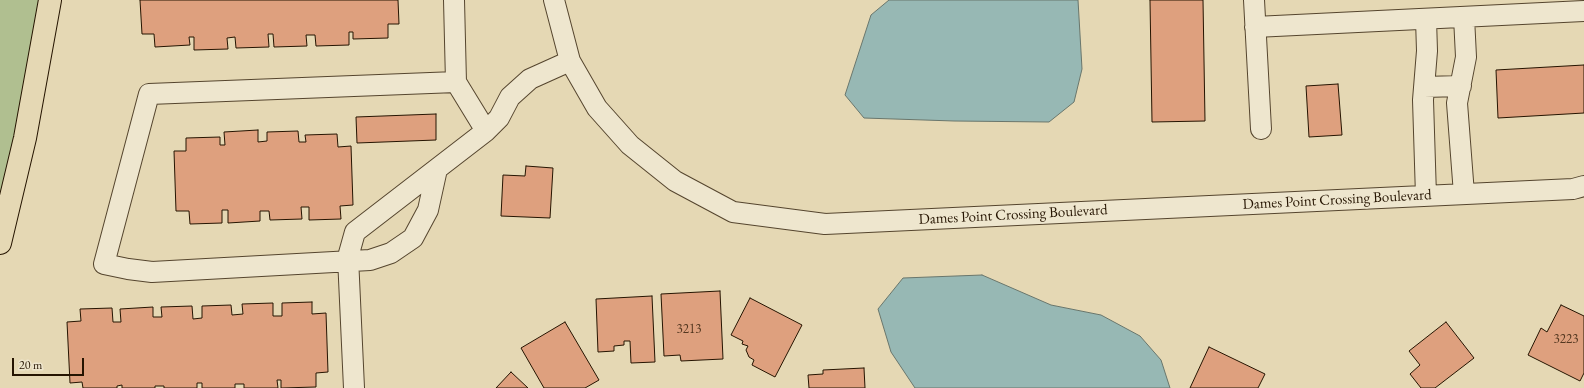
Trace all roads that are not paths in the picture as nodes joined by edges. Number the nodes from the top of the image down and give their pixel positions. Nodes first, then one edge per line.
1 (50, 0) edge
2 (454, 0) edge
3 (554, 0) edge
4 (1254, 0) edge
5 (1584, 11) edge
6 (1464, 17) junction
7 (1426, 19) junction
8 (1255, 27) junction
9 (570, 60) junction
10 (456, 82) junction
11 (1461, 86) junction
12 (1424, 87) junction
13 (1261, 129) dead end
14 (486, 131) junction
15 (437, 169) junction
16 (1584, 186) edge
17 (1464, 194) junction
18 (1426, 196) junction
19 (0, 243) edge
20 (349, 262) junction
21 (354, 388) edge

1 - 19 highway
2 - 10 street
3 - 9 street, Dames Point Crossing Boulevard
4 - 8 street
5 - 6 street
6 - 7 street
6 - 11 street
7 - 8 street
7 - 12 street
8 - 13 street
9 - 14 street
9 - 18 street, Dames Point Crossing Boulevard
10 - 14 street
10 - 20 street
11 - 12 street
11 - 17 street
12 - 18 street
14 - 15 street
15 - 20 street
15 - 20 street
16 - 17 street, Dames Point Crossing Boulevard
17 - 18 street, Dames Point Crossing Boulevard
20 - 21 street

